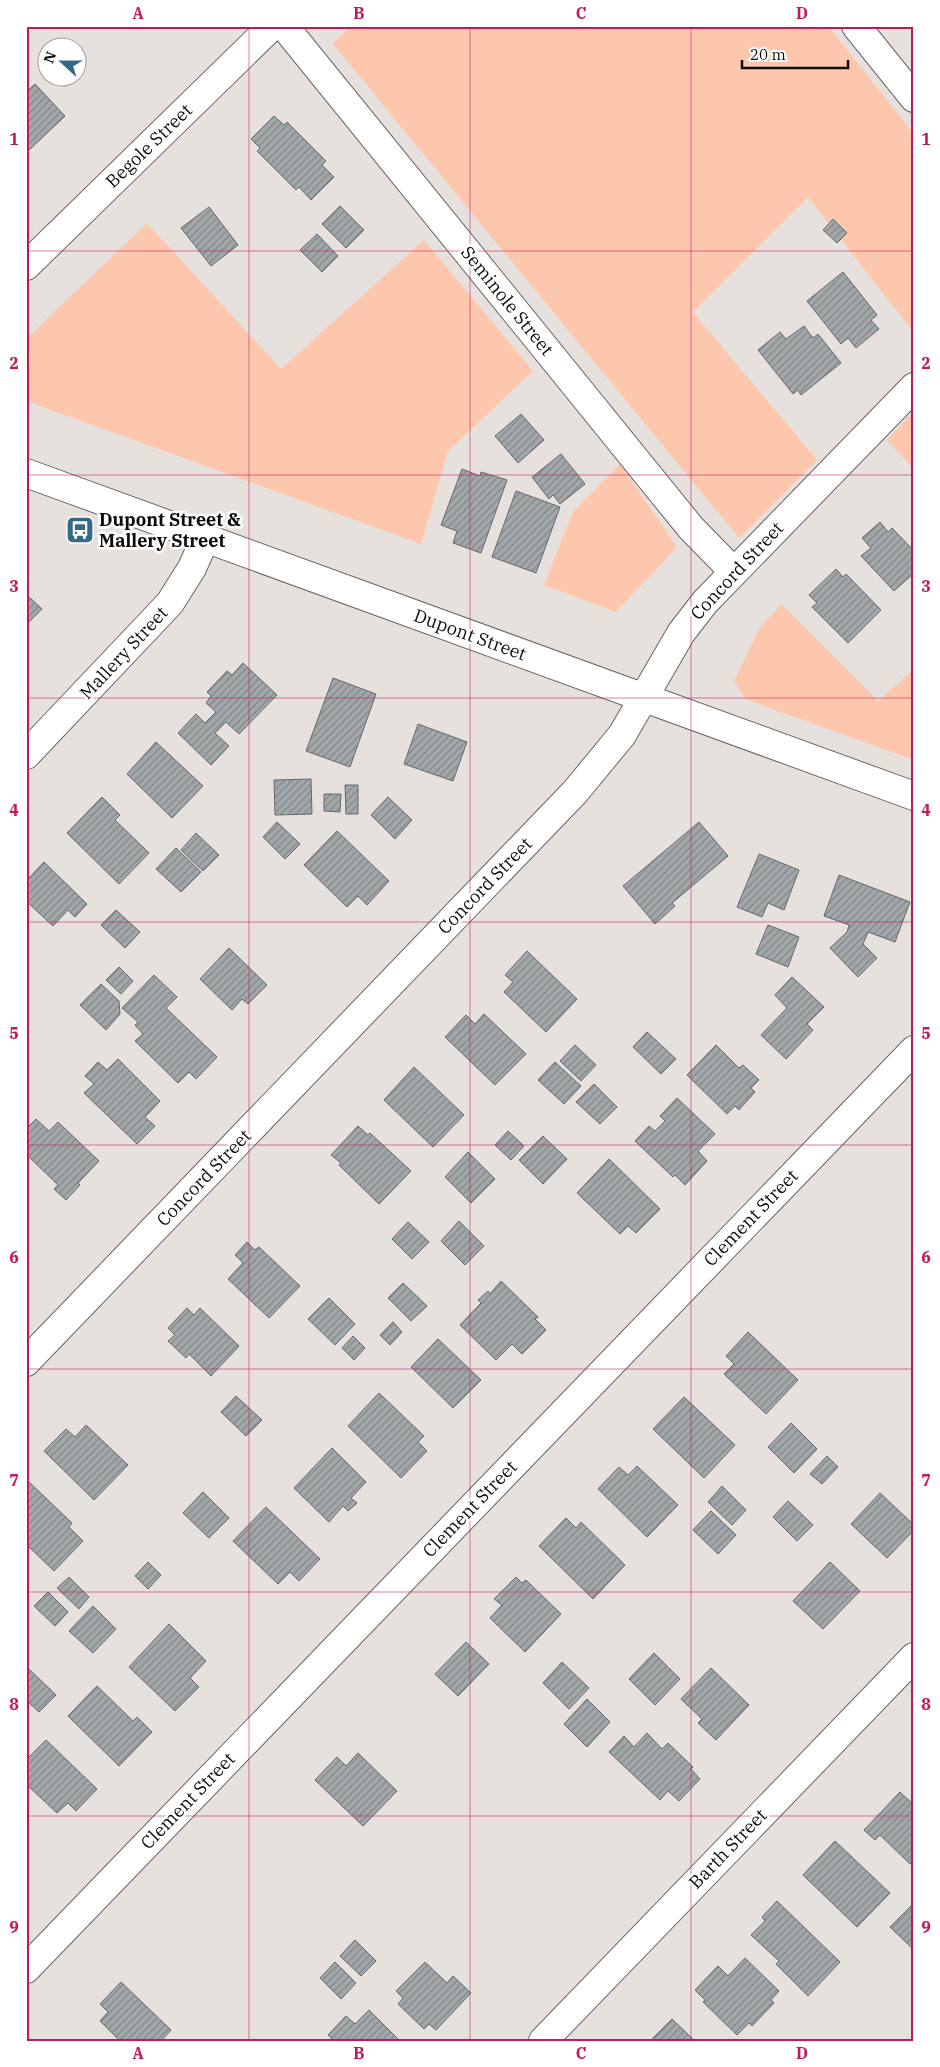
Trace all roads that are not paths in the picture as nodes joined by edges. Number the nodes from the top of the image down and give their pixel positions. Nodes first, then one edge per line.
1 (272, 26) edge
2 (284, 26) edge
3 (856, 26) edge
4 (914, 98) edge
5 (26, 266) edge
6 (914, 387) edge
7 (26, 473) edge
8 (205, 539) junction
9 (734, 572) junction
10 (644, 698) junction
11 (26, 755) edge
12 (914, 796) edge
13 (914, 1050) edge
14 (26, 1362) edge
15 (914, 1658) edge
16 (26, 1969) edge
17 (543, 2041) edge

1 - 5 street, Begole Street
2 - 9 street, Seminole Street
3 - 4 street
6 - 9 street, Concord Street
7 - 8 street, Dupont Street
8 - 10 street, Dupont Street
8 - 11 street, Mallery Street
9 - 10 street, Concord Street
10 - 12 street, Dupont Street
10 - 14 street, Concord Street
13 - 16 street, Clement Street
15 - 17 street, Barth Street

